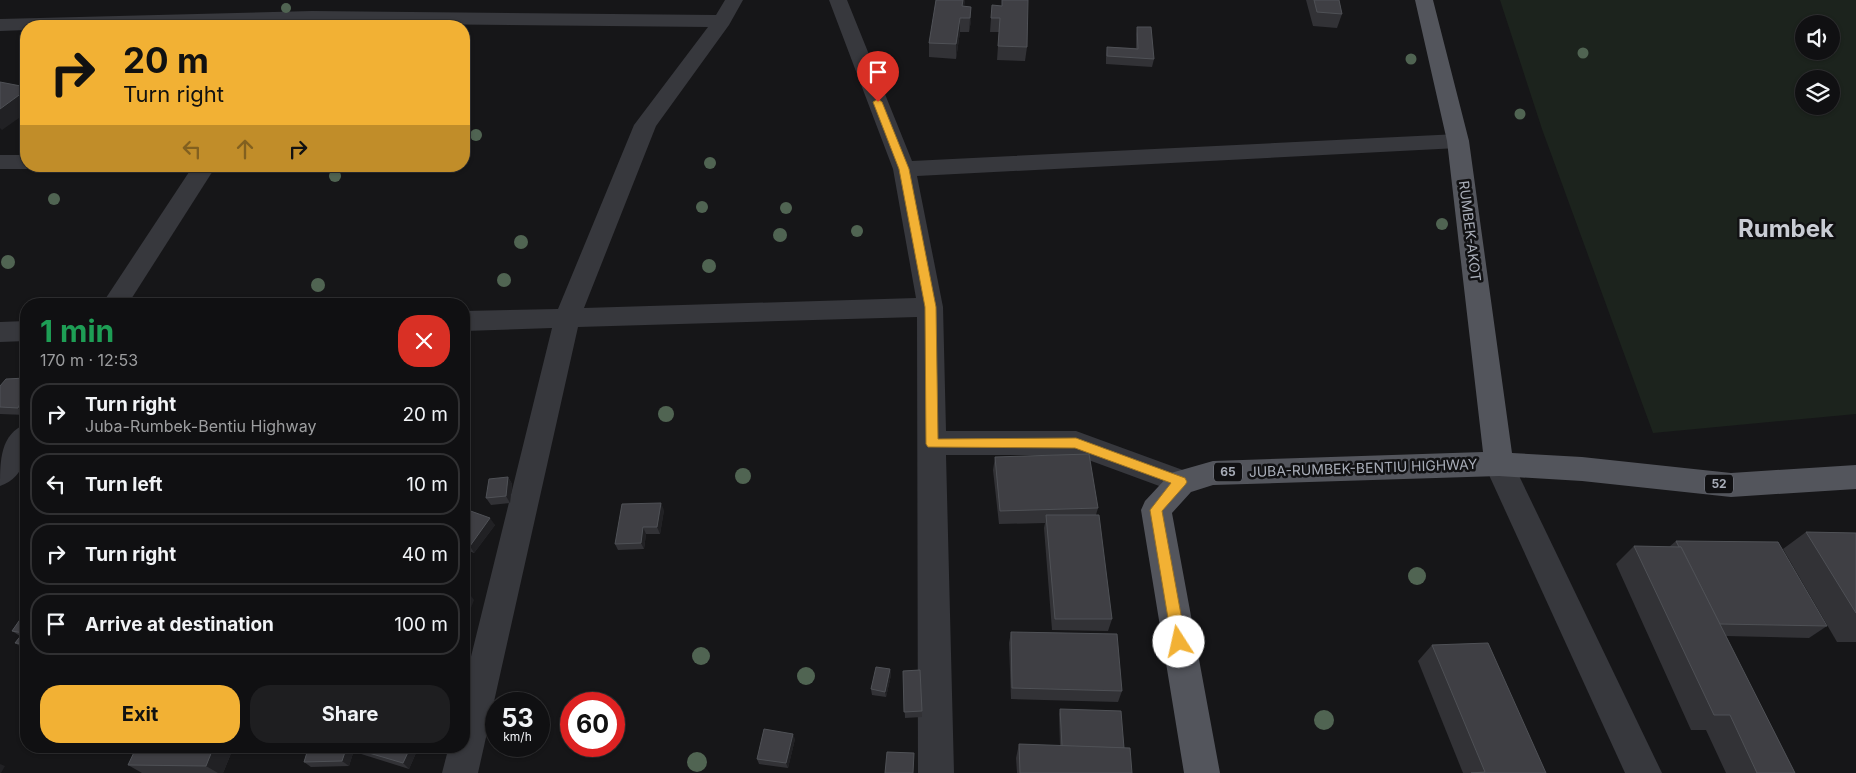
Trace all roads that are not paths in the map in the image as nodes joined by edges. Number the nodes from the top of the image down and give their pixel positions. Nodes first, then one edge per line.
1 (323, 0) edge
2 (838, 0) edge
3 (1424, 0) edge
4 (728, 10) edge
5 (309, 20) edge
6 (346, 20) edge
7 (0, 25) edge
8 (20, 25) edge
9 (1458, 141) junction
10 (0, 162) edge
11 (20, 162) edge
12 (904, 169) junction
13 (201, 172) edge
14 (119, 298) edge
15 (930, 307) junction
16 (567, 319) junction
17 (470, 321) edge
18 (20, 331) edge
19 (0, 332) edge
20 (932, 444) junction
21 (20, 445) edge
22 (1500, 464) junction
23 (1582, 469) joint
24 (0, 474) edge
25 (1856, 477) edge
26 (1180, 482) junction
27 (470, 731) edge
28 (465, 753) edge
29 (460, 773) edge
30 (936, 773) edge
31 (1202, 773) edge
32 (1644, 773) edge

1 - 5 street
2 - 12 street
3 - 9 main road, RUMBEK-AKOT
4 - 6 street
4 - 16 street
7 - 8 street
9 - 12 street
9 - 22 main road, RUMBEK-AKOT
10 - 11 street
12 - 15 street
13 - 14 street
15 - 16 street
15 - 20 street
16 - 17 street
16 - 27 street
18 - 19 street
20 - 26 street
20 - 30 street
21 - 24 street
22 - 23 main road, JUBA-RUMBEK-BENTIU HIGHWAY / 65
22 - 26 main road, JUBA-RUMBEK-BENTIU HIGHWAY / 65
22 - 32 street
23 - 25 main road, 52
26 - 31 main road
28 - 29 street

